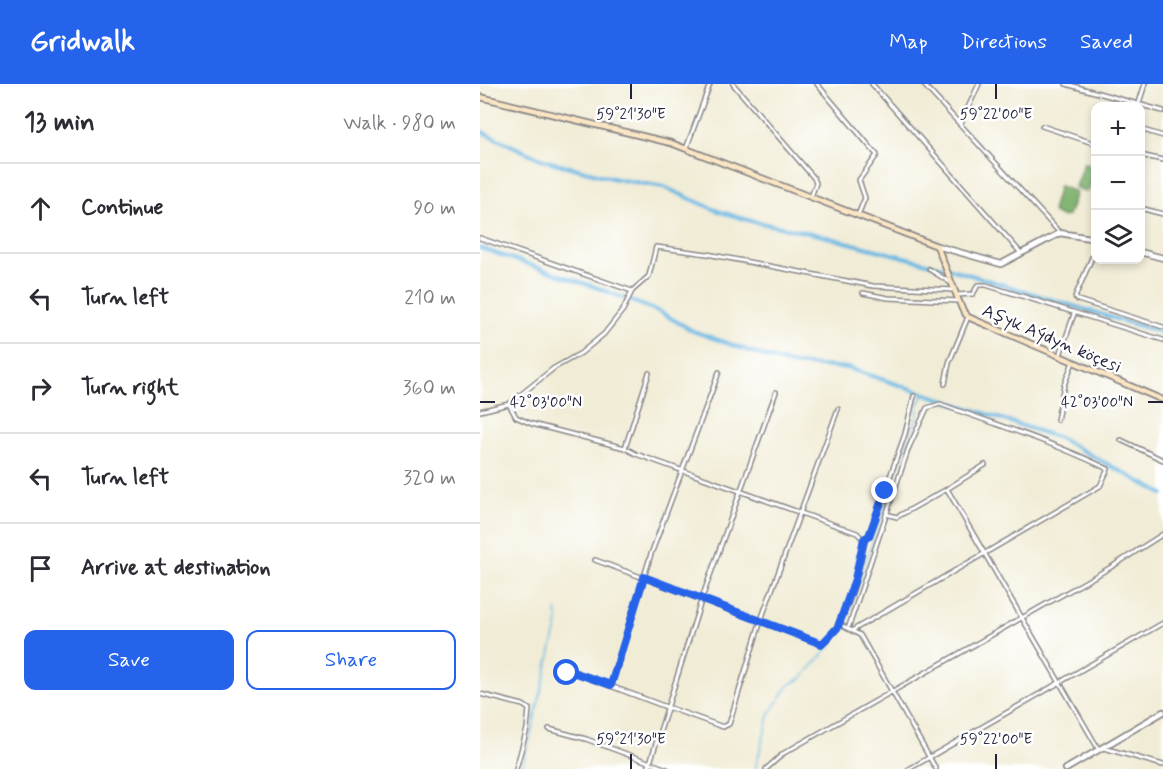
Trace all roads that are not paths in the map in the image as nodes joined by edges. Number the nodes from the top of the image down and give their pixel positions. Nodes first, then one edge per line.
1 (710, 84) edge
2 (733, 84) edge
3 (817, 84) edge
4 (872, 84) edge
5 (923, 84) edge
6 (979, 84) edge
7 (1066, 84) edge
8 (1145, 84) edge
9 (480, 97) edge
10 (1128, 102) edge
11 (1139, 102) edge
12 (1145, 107) edge
13 (1163, 111) edge
14 (960, 125) junction
15 (1042, 126) dead end
16 (1145, 131) edge
17 (1163, 136) edge
18 (1091, 143) edge
19 (686, 149) junction
20 (1145, 155) edge
21 (1163, 160) edge
22 (811, 197) junction
23 (1145, 209) edge
24 (1163, 214) edge
25 (858, 215) junction
26 (1060, 233) junction
27 (480, 238) edge
28 (1091, 238) edge
29 (937, 246) junction
30 (1020, 252) junction
31 (1145, 253) edge
32 (1091, 258) edge
33 (1163, 258) edge
34 (929, 269) dead end
35 (952, 281) junction
36 (632, 291) junction
37 (955, 292) junction
38 (863, 294) dead end
39 (959, 301) junction
40 (1074, 314) junction
41 (968, 317) junction
42 (1163, 327) edge
43 (1163, 340) edge
44 (1060, 357) junction
45 (1072, 362) junction
46 (719, 372) dead end
47 (649, 374) dead end
48 (945, 384) dead end
49 (776, 392) dead end
50 (914, 396) dead end
51 (1163, 400) edge
52 (511, 407) junction
53 (838, 409) dead end
54 (480, 411) edge
55 (1058, 420) dead end
56 (1121, 440) dead end
57 (625, 448) junction
58 (1163, 460) edge
59 (985, 465) dead end
60 (683, 470) junction
61 (947, 489) junction
62 (741, 492) junction
63 (800, 512) junction
64 (886, 514) junction
65 (1163, 534) edge
66 (864, 539) junction
67 (984, 554) junction
68 (595, 560) dead end
69 (644, 577) junction
70 (702, 598) junction
71 (1020, 619) junction
72 (761, 620) junction
73 (1163, 623) edge
74 (840, 624) junction
75 (848, 626) junction
76 (853, 630) junction
77 (565, 676) dead end
78 (1059, 683) junction
79 (611, 685) junction
80 (893, 690) junction
81 (480, 694) edge
82 (669, 708) junction
83 (1163, 712) edge
84 (549, 729) dead end
85 (1100, 749) junction
86 (930, 757) junction
87 (650, 763) junction
88 (1163, 765) edge
89 (516, 769) edge
90 (648, 769) edge
91 (667, 769) edge
92 (765, 769) edge
93 (909, 769) edge
94 (936, 769) edge
95 (1066, 769) edge

1 - 19 street
2 - 22 street
3 - 25 street
4 - 30 street
5 - 14 street
6 - 14 street
7 - 10 street
8 - 11 street
9 - 19 main road
12 - 13 street
14 - 26 street
15 - 18 street
16 - 17 street
19 - 22 main road
20 - 21 street
22 - 25 main road
23 - 24 street
25 - 29 main road
26 - 28 street
26 - 30 street
27 - 36 street
29 - 30 street
29 - 35 main road, Aşyk Aýdyn köçesi
31 - 33 street
32 - 42 street
34 - 35 street
35 - 37 main road, Aşyk Aýdyn köçesi
36 - 37 street
36 - 52 street
37 - 39 main road, Aşyk Aýdyn köçesi
37 - 40 street
38 - 39 street
39 - 41 main road, Aşyk Aýdyn köçesi
40 - 43 street
40 - 44 street
41 - 44 main road, Aşyk Aýdyn köçesi
41 - 48 street
44 - 45 main road, Aşyk Aýdyn köçesi
45 - 51 main road, Aşyk Aýdyn köçesi
45 - 55 street
46 - 60 street
47 - 57 street
49 - 62 street
50 - 66 street
52 - 54 street
52 - 57 street
53 - 63 street
56 - 58 street
57 - 60 street
59 - 61 street
60 - 62 street
60 - 69 street
61 - 64 street
61 - 67 street
62 - 63 street
62 - 70 street
63 - 66 street
63 - 72 street
64 - 67 street
64 - 75 street
65 - 71 street
66 - 74 street
67 - 71 street
67 - 76 street
68 - 69 street
69 - 70 street
69 - 79 street
70 - 72 street
70 - 82 street
71 - 78 street
71 - 80 street
72 - 74 street
72 - 82 street
73 - 78 street
74 - 75 street
75 - 76 street
76 - 80 street
77 - 79 street
78 - 85 street
78 - 86 street
79 - 82 street
80 - 86 street
80 - 92 street
81 - 89 street
82 - 87 street
83 - 85 street
84 - 87 street
85 - 88 street
85 - 95 street
86 - 93 street
86 - 94 street
87 - 90 street
87 - 91 street

